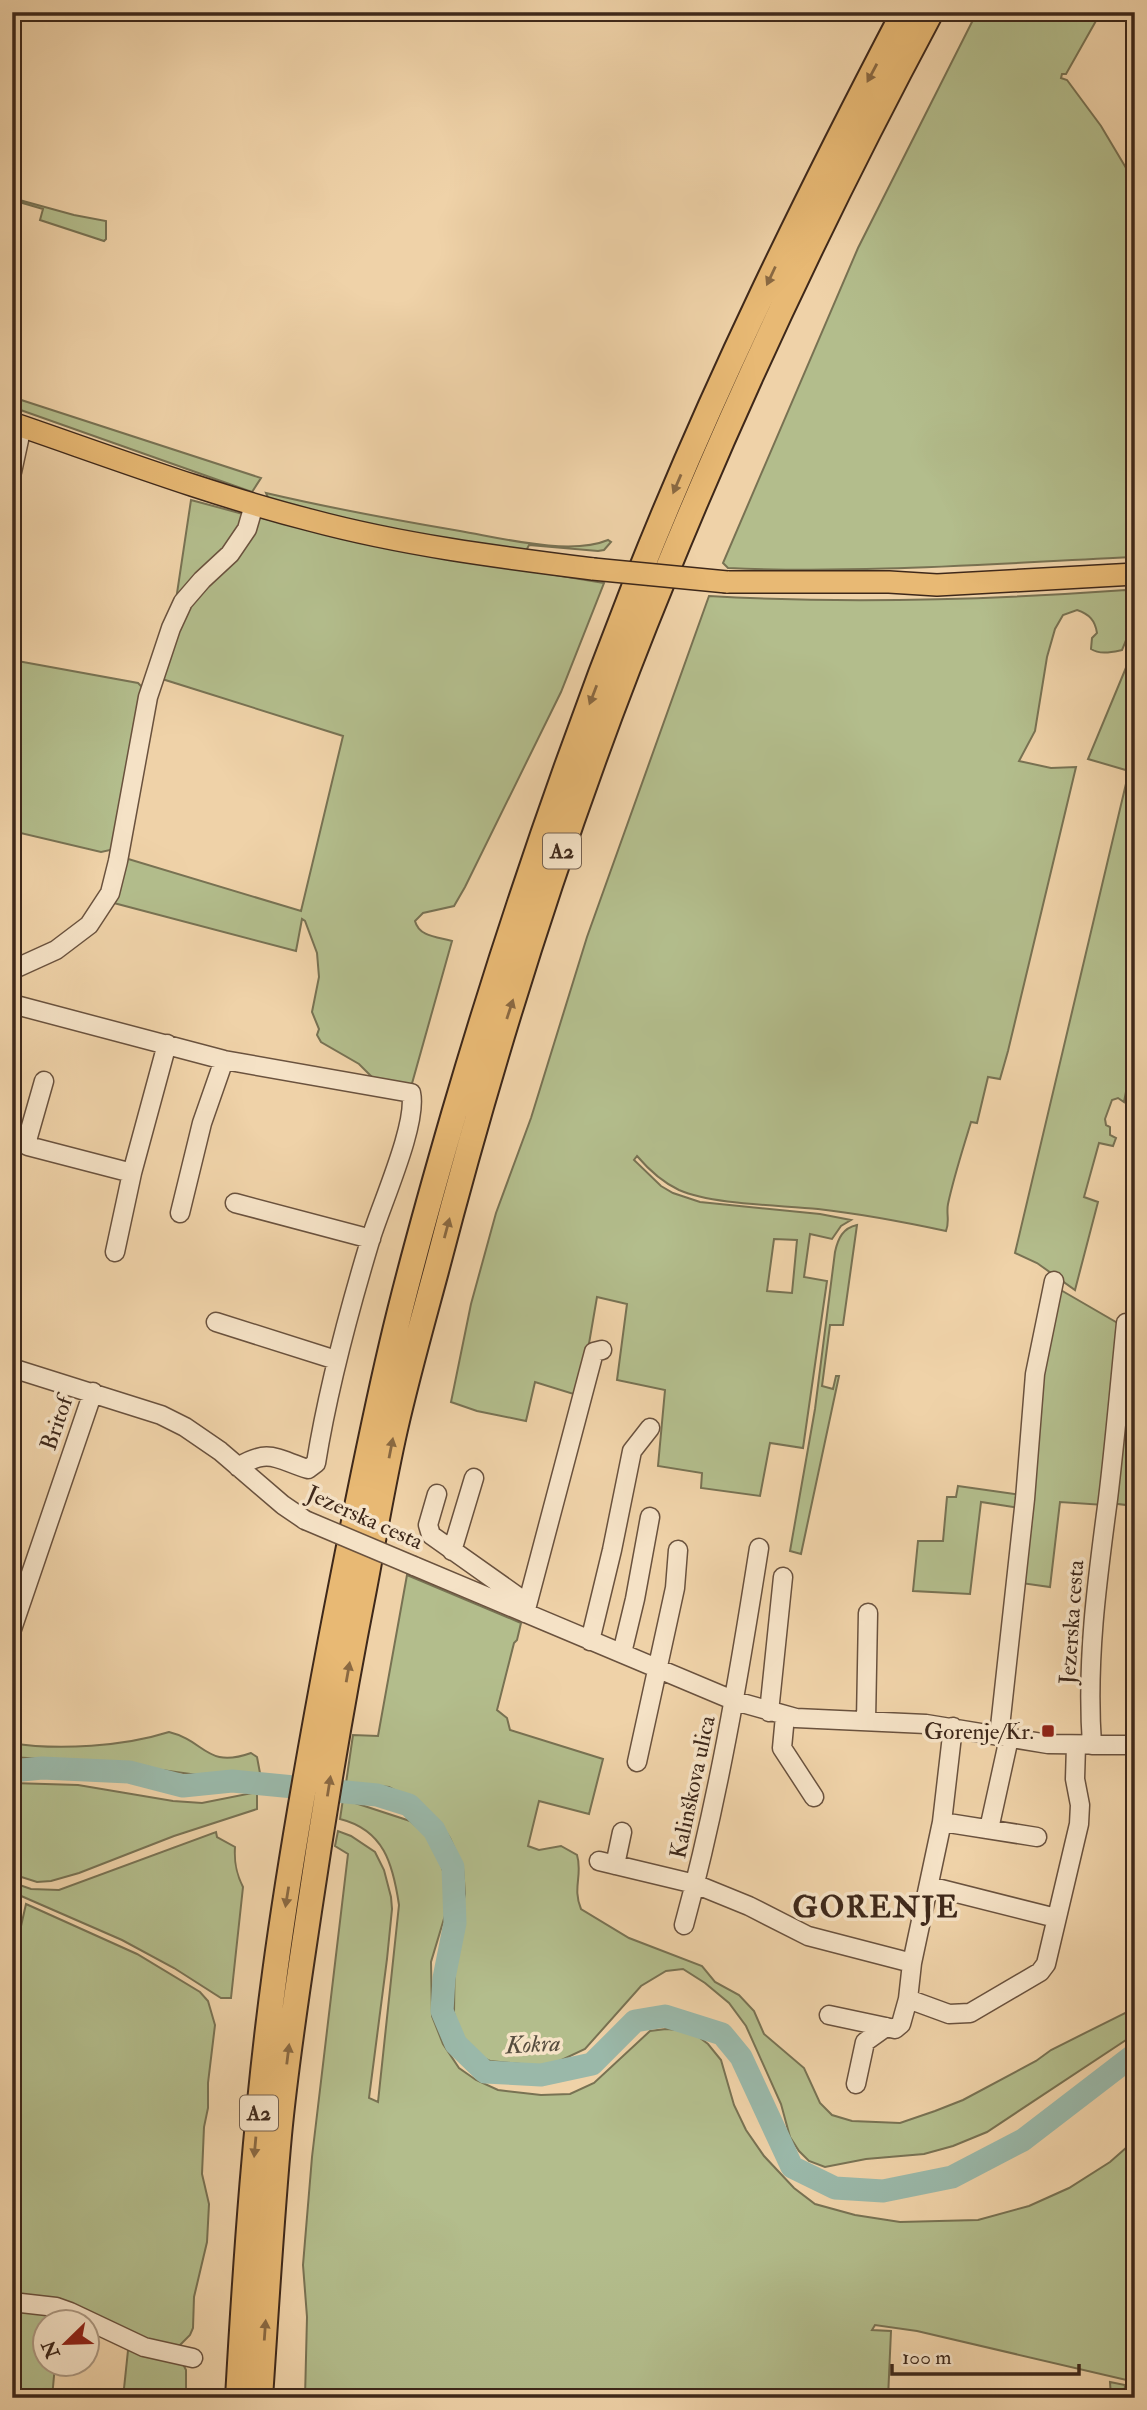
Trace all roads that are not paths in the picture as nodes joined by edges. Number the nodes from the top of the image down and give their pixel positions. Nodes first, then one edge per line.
1 (904, 12) edge
2 (931, 12) edge
3 (17, 425) edge
4 (12, 472) edge
5 (254, 505) junction
6 (1135, 574) edge
7 (12, 970) edge
8 (12, 1004) edge
9 (167, 1044) junction
10 (224, 1060) junction
11 (44, 1081) dead end
12 (132, 1173) junction
13 (235, 1203) dead end
14 (180, 1213) dead end
15 (371, 1238) junction
16 (115, 1252) dead end
17 (1054, 1280) dead end
18 (216, 1322) dead end
19 (1126, 1323) dead end
20 (602, 1350) dead end
21 (336, 1360) junction
22 (12, 1368) edge
23 (93, 1392) junction
24 (650, 1429) dead end
25 (201, 1437) joint
26 (238, 1467) junction
27 (474, 1478) dead end
28 (437, 1494) dead end
29 (650, 1517) dead end
30 (759, 1548) dead end
31 (678, 1550) dead end
32 (452, 1551) junction
33 (783, 1577) dead end
34 (526, 1608) junction
35 (868, 1613) dead end
36 (12, 1629) edge
37 (590, 1641) junction
38 (622, 1653) junction
39 (658, 1668) junction
40 (735, 1701) junction
41 (777, 1714) junction
42 (866, 1721) junction
43 (953, 1727) junction
44 (325, 1737) junction
45 (1004, 1737) junction
46 (1084, 1745) junction
47 (1135, 1745) edge
48 (637, 1762) dead end
49 (814, 1797) dead end
50 (942, 1822) junction
51 (989, 1829) junction
52 (309, 1832) junction
53 (622, 1832) dead end
54 (1037, 1837) dead end
55 (695, 1884) junction
56 (929, 1886) junction
57 (1056, 1918) junction
58 (684, 1926) dead end
59 (912, 1963) junction
60 (908, 1999) junction
61 (829, 2015) dead end
62 (886, 2027) junction
63 (856, 2084) dead end
64 (12, 2302) edge
65 (193, 2358) dead end
66 (238, 2398) edge
67 (260, 2398) edge

1 -> 44 highway, A2
44 -> 2 highway, A2
3 - 4 street
3 - 5 main road
5 - 6 main road, bridge
5 - 7 street
8 - 9 street
9 - 10 street
9 - 12 street
10 - 14 street
10 - 15 street
11 - 12 street
12 - 16 street
13 - 15 street
15 - 21 street
17 - 45 street
18 - 21 street
19 - 46 street, Jezerska cesta
20 - 34 street
21 - 26 street
22 - 23 street, Britof
23 - 25 street, Britof
23 - 36 street, Britof
24 - 37 street
25 - 26 street, Jezerska cesta
26 - 34 street, Jezerska cesta, bridge
27 - 32 street, Jezerska cesta
28 - 32 street
29 - 38 street
30 - 40 street
31 - 39 street
32 - 34 street
33 - 41 street
34 - 37 street, Jezerska cesta
35 - 42 street
37 - 38 street, Jezerska cesta
38 - 39 street, Jezerska cesta
39 - 40 street, Jezerska cesta
39 - 48 street
40 - 41 street, Jezerska cesta
40 - 55 street, Kalinškova ulica
41 - 42 street, Jezerska cesta
41 - 49 street
42 - 43 street, Jezerska cesta
43 - 45 street, Jezerska cesta
43 - 50 street
44 - 52 highway, A2
45 - 46 street, Jezerska cesta
45 - 51 street
46 - 47 street, Jezerska cesta
46 - 57 street, Jezerska cesta
50 - 51 street
50 - 56 street
51 - 54 street
52 -> 66 highway, A2
67 -> 52 highway, A2
53 - 55 street, Kalinškova ulica
55 - 58 street, Kalinškova ulica
55 - 59 street, Kalinškova ulica
56 - 57 street
56 - 59 street
57 - 60 street
59 - 60 street
60 - 62 street
61 - 62 street
62 - 63 street
64 - 65 street

